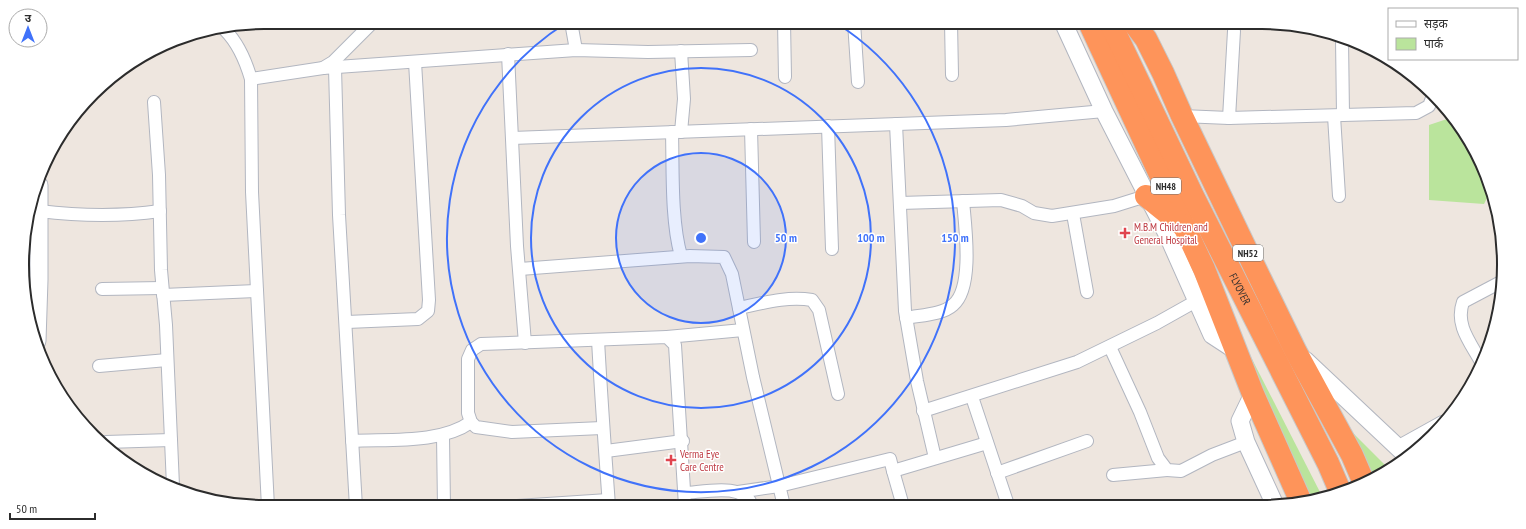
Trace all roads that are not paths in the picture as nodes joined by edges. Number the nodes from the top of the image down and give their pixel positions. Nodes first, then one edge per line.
1 (366, 29) edge
2 (573, 29) edge
3 (784, 29) edge
4 (854, 29) edge
5 (951, 29) edge
6 (1066, 29) edge
7 (1092, 29) edge
8 (1114, 29) edge
9 (1138, 29) edge
10 (1234, 31) dead end
11 (227, 32) edge
12 (1342, 43) edge
13 (576, 50) junction
14 (750, 50) dead end
15 (681, 51) junction
16 (508, 54) junction
17 (415, 62) junction
18 (329, 68) junction
19 (952, 75) dead end
20 (785, 77) dead end
21 (251, 79) junction
22 (858, 82) dead end
23 (1431, 101) edge
24 (154, 102) dead end
25 (1104, 111) junction
26 (1338, 115) junction
27 (1182, 116) junction
28 (1230, 118) junction
29 (896, 124) junction
30 (828, 126) junction
31 (751, 129) junction
32 (677, 132) junction
33 (512, 138) junction
34 (39, 196) edge
35 (1146, 196) junction
36 (1339, 196) dead end
37 (963, 201) junction
38 (900, 203) junction
39 (160, 210) junction
40 (39, 211) junction
41 (1073, 214) junction
42 (1186, 228) junction
43 (754, 242) dead end
44 (832, 249) dead end
45 (682, 256) junction
46 (520, 269) junction
47 (1496, 285) edge
48 (102, 289) dead end
49 (257, 291) junction
50 (163, 292) junction
51 (1087, 292) dead end
52 (1198, 300) junction
53 (739, 308) junction
54 (906, 318) junction
55 (346, 322) junction
56 (37, 326) edge
57 (743, 330) junction
58 (667, 337) junction
59 (598, 340) junction
60 (525, 343) junction
61 (1110, 346) junction
62 (1238, 352) junction
63 (1296, 352) junction
64 (1478, 357) edge
65 (167, 360) junction
66 (99, 366) dead end
67 (838, 394) dead end
68 (1253, 394) junction
69 (972, 397) junction
70 (923, 412) junction
71 (471, 422) junction
72 (602, 428) junction
73 (1424, 435) edge
74 (443, 436) junction
75 (171, 440) junction
76 (352, 441) junction
77 (683, 441) junction
78 (1087, 441) dead end
79 (109, 442) edge
80 (1246, 442) junction
81 (987, 443) junction
82 (1402, 451) edge
83 (606, 452) junction
84 (935, 458) junction
85 (1167, 470) junction
86 (893, 471) junction
87 (997, 473) junction
88 (1113, 475) dead end
89 (1362, 478) edge
90 (173, 481) edge
91 (779, 486) junction
92 (1338, 487) edge
93 (738, 492) junction
94 (685, 493) junction
95 (1299, 497) edge
96 (1272, 499) edge
97 (268, 500) edge
98 (356, 500) edge
99 (444, 500) edge
100 (608, 500) edge
101 (685, 500) edge
102 (749, 500) edge
103 (782, 500) edge
104 (901, 500) edge
105 (1006, 500) edge

1 - 18 street
2 - 13 street
3 - 20 street
4 - 22 street
5 - 19 street
6 - 25 street
7 - 42 highway, NH48
8 - 92 highway, FLYOVER / NH48
9 - 27 highway, NH52
10 - 28 street
11 - 21 street
12 - 26 street
13 - 15 street
13 - 16 street
14 - 15 street
15 - 32 street
16 - 17 street
16 - 33 street
17 - 18 street
17 - 55 street
18 - 21 street
18 - 55 street
21 - 49 street
23 - 26 street
24 - 39 street
25 - 29 street
25 - 35 street
26 - 28 street
26 - 36 street
27 - 28 street
27 - 63 highway, NH52
29 - 30 street
29 - 38 street
30 - 31 street
30 - 44 street
31 - 32 street
31 - 43 street
32 - 33 street
32 - 45 street
33 - 46 street
34 - 40 street
35 - 41 street
35 - 42 highway
35 - 52 street
37 - 38 street
37 - 41 street
37 - 54 street
38 - 54 street
39 - 40 street
39 - 50 street
40 - 56 street
41 - 51 street
42 - 62 highway, NH48
45 - 46 street
45 - 53 street
46 - 60 street
47 - 64 street
48 - 50 street
49 - 50 street
49 - 97 street
50 - 65 street
52 - 61 street
52 - 62 street
53 - 57 street
53 - 67 street
54 - 70 street
55 - 76 street
57 - 58 street
57 - 91 street
58 - 59 street
58 - 77 street
59 - 60 street
59 - 72 street
60 - 71 street
61 - 69 street
61 - 85 street
62 - 68 highway, NH48
63 - 82 street
63 - 89 highway, NH52
65 - 66 street
65 - 75 street
68 - 80 street
68 - 95 highway, NH48
69 - 70 street
69 - 81 street
70 - 84 street
71 - 72 street
71 - 74 street
72 - 83 street
73 - 82 street
74 - 76 street
74 - 99 street
75 - 79 street
75 - 90 street
76 - 98 street
77 - 83 street
77 - 94 street
78 - 87 street
80 - 85 street
80 - 96 street
81 - 84 street
81 - 87 street
83 - 100 street
84 - 86 street
85 - 88 street
86 - 91 street
86 - 104 street
87 - 105 street
91 - 93 street
91 - 103 street
93 - 94 street
93 - 102 street
94 - 101 street

